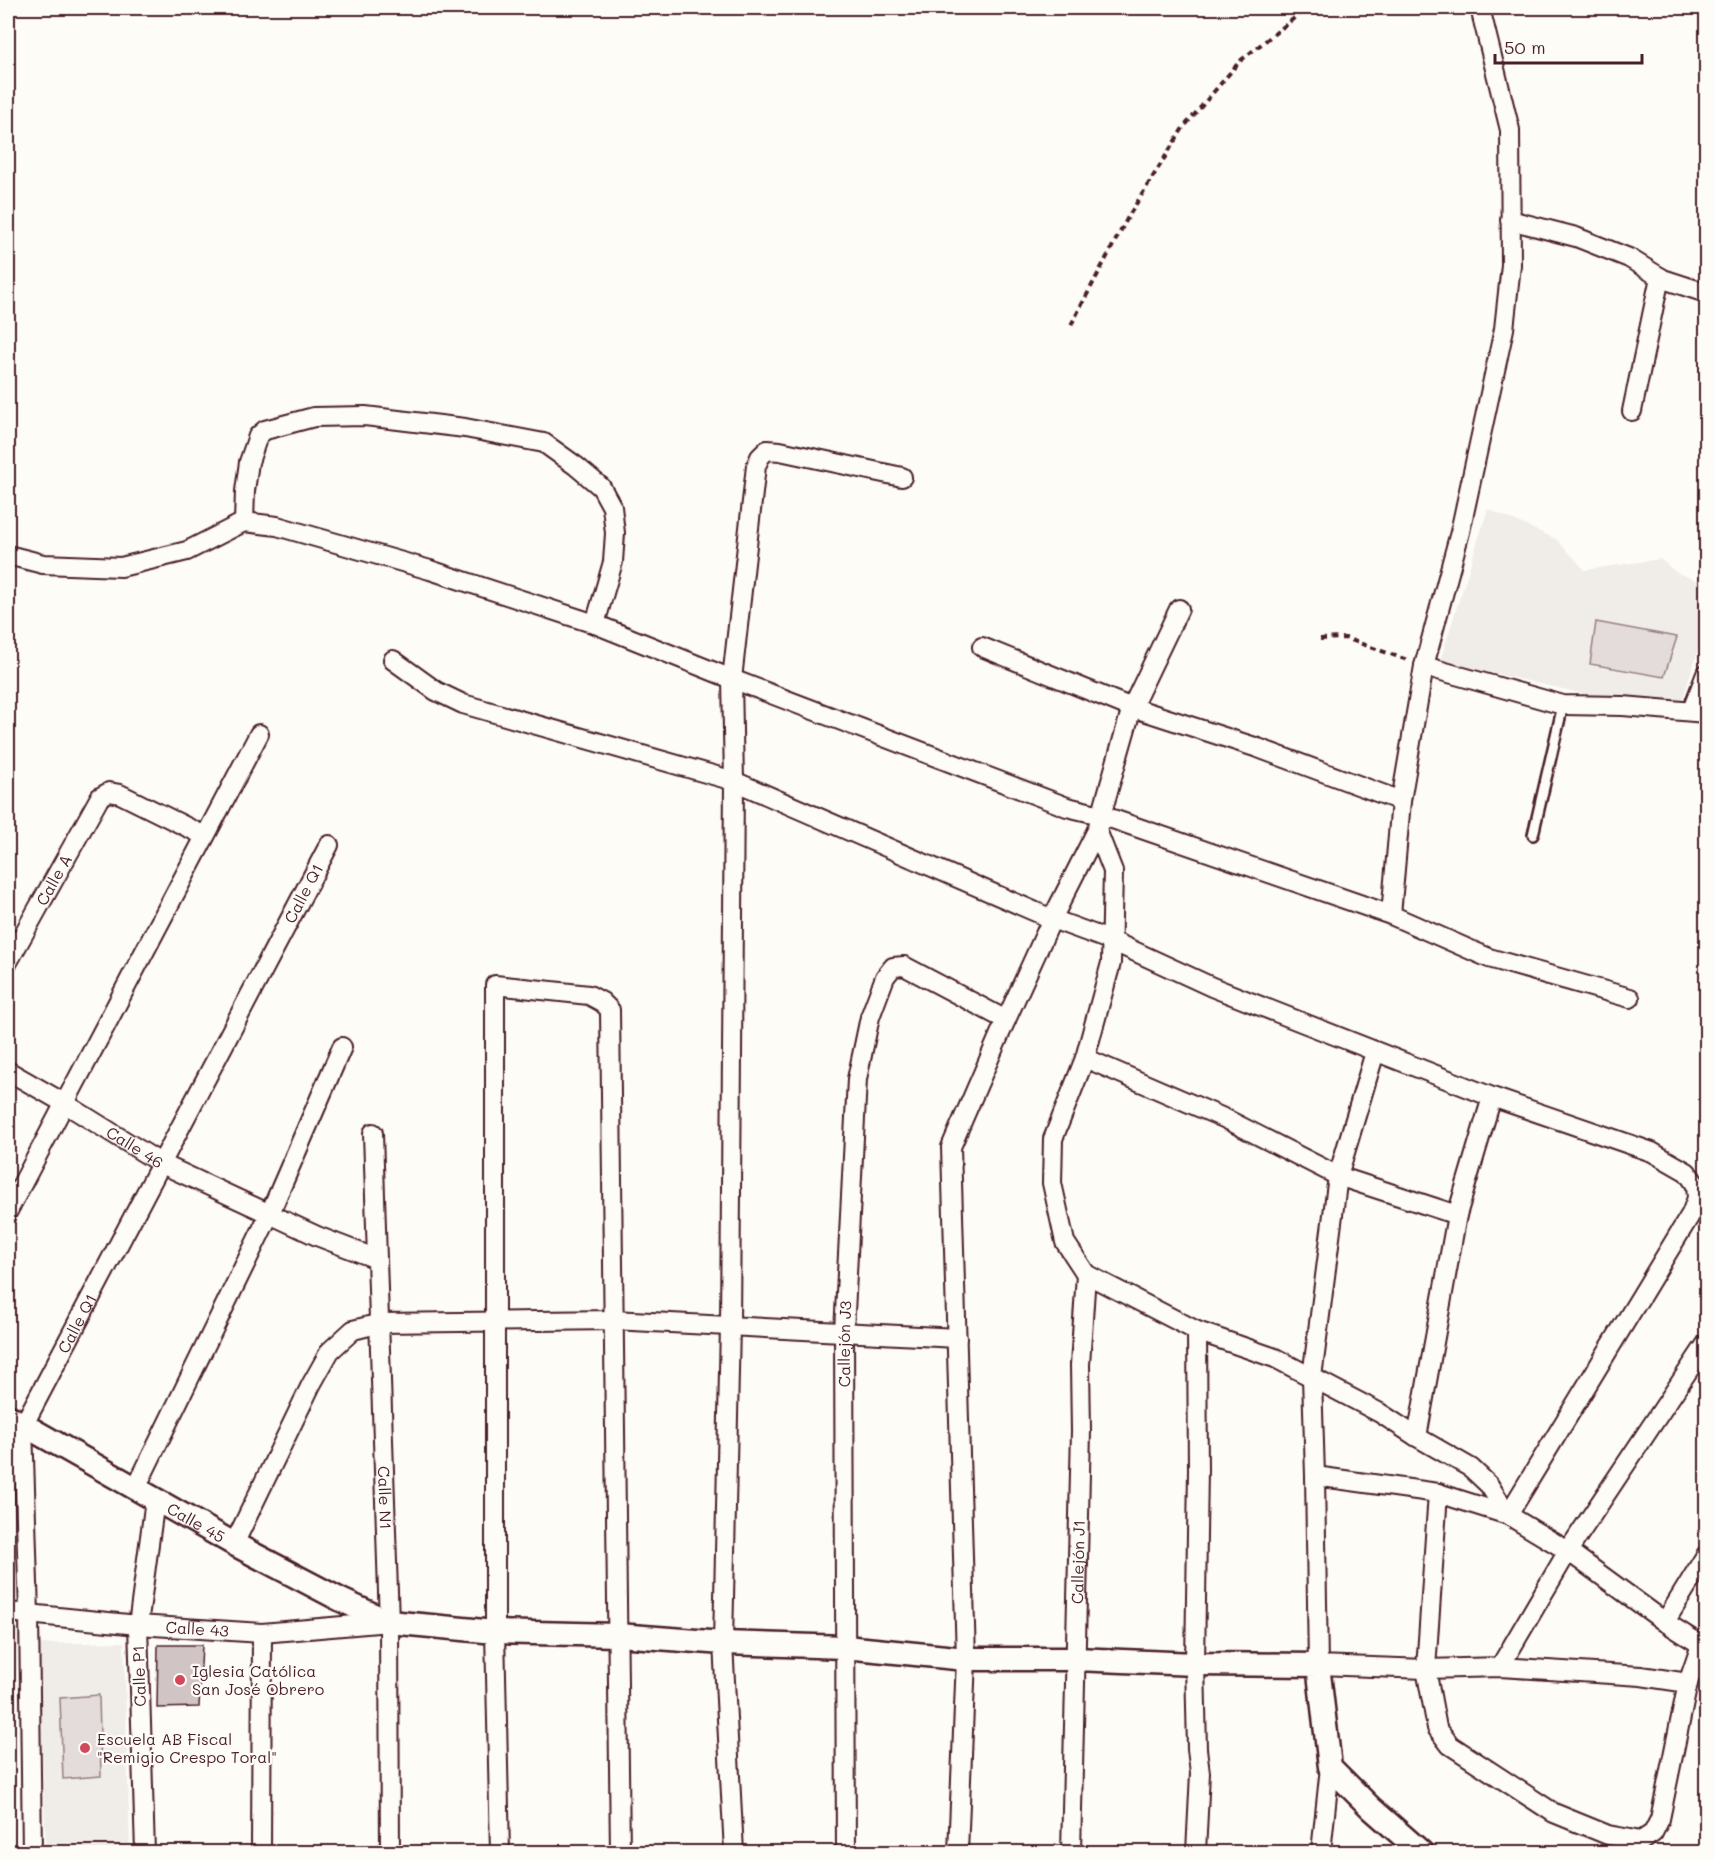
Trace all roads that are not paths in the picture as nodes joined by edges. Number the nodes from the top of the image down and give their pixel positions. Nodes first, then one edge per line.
1 (1480, 8) edge
2 (1510, 220) junction
3 (1660, 277) junction
4 (1707, 293) edge
5 (1632, 411) dead end
6 (903, 477) dead end
7 (244, 522) junction
8 (8, 555) edge
9 (1179, 609) dead end
10 (596, 624) junction
11 (982, 647) dead end
12 (393, 660) dead end
13 (1425, 666) junction
14 (1707, 675) edge
15 (732, 679) junction
16 (1563, 705) junction
17 (1132, 707) junction
18 (1699, 711) edge
19 (258, 734) dead end
20 (734, 781) junction
21 (1401, 801) junction
22 (1099, 823) junction
23 (1533, 835) dead end
24 (205, 836) junction
25 (330, 845) dead end
26 (1392, 915) junction
27 (1052, 920) junction
28 (1112, 941) junction
29 (8, 962) edge
30 (1630, 998) dead end
31 (1006, 1020) junction
32 (342, 1047) dead end
33 (1376, 1052) junction
34 (1085, 1058) junction
35 (8, 1071) edge
36 (1492, 1097) junction
37 (64, 1103) junction
38 (373, 1133) dead end
39 (162, 1164) junction
40 (1338, 1176) junction
41 (8, 1211) edge
42 (270, 1213) junction
43 (1457, 1215) junction
44 (377, 1259) junction
45 (1086, 1274) junction
46 (613, 1320) junction
47 (494, 1321) junction
48 (381, 1323) junction
49 (730, 1326) junction
50 (1197, 1331) junction
51 (844, 1332) junction
52 (957, 1338) junction
53 (1707, 1344) edge
54 (1312, 1377) junction
55 (15, 1421) edge
56 (1417, 1437) junction
57 (1315, 1476) junction
58 (1438, 1493) junction
59 (145, 1495) junction
60 (1508, 1515) junction
61 (234, 1544) junction
62 (1568, 1551) junction
63 (1707, 1555) edge
64 (8, 1612) edge
65 (29, 1614) junction
66 (389, 1622) junction
67 (1665, 1622) junction
68 (138, 1625) junction
69 (495, 1632) junction
70 (262, 1634) junction
71 (618, 1635) junction
72 (723, 1643) junction
73 (845, 1647) junction
74 (1704, 1647) edge
75 (966, 1659) junction
76 (1075, 1659) junction
77 (1195, 1664) junction
78 (1318, 1665) junction
79 (1500, 1667) junction
80 (1426, 1669) junction
81 (1688, 1683) junction
82 (1330, 1767) junction
83 (32, 1852) edge
84 (145, 1852) edge
85 (261, 1852) edge
86 (390, 1852) edge
87 (500, 1852) edge
88 (620, 1852) edge
89 (734, 1852) edge
90 (846, 1852) edge
91 (958, 1852) edge
92 (1071, 1852) edge
93 (1196, 1852) edge
94 (1321, 1852) edge
95 (1421, 1852) edge

1 - 2 street
2 - 3 street
2 - 13 street
3 - 4 street
3 - 5 street
6 - 15 street
7 - 8 street
7 - 10 street
7 - 10 street
9 - 17 street
10 - 15 street
11 - 17 street
12 - 20 street
13 - 16 street
13 - 21 street
14 - 18 street
15 - 20 street
15 - 22 street
16 - 18 street
16 - 23 lane
17 - 21 street
17 - 22 street
19 - 24 street
20 - 27 street
20 - 49 street
21 - 26 street
22 - 26 street
22 - 27 street
22 - 28 street
24 - 29 street, Calle A
24 - 37 street
25 - 39 street, Calle Q1
26 - 30 street
27 - 28 street
27 - 31 street
28 - 33 street
28 - 34 street
31 - 51 street, Callejón J3
31 - 52 street
32 - 42 street, Calle P1
33 - 36 street
33 - 40 street
34 - 40 street
34 - 45 street
35 - 37 street, Calle 46
36 - 43 street
36 - 60 street
37 - 39 street, Calle 46
37 - 41 street
38 - 44 street, Calle N1
39 - 42 street, Calle 46
39 - 55 street, Calle Q1
40 - 43 street
40 - 54 street
42 - 44 street
42 - 59 street, Calle P1
43 - 56 street
44 - 48 street, Calle N1
45 - 50 street
45 - 76 street, Callejón J1
46 - 47 street
46 - 47 street
46 - 49 street
46 - 71 street
47 - 48 street
47 - 69 street
48 - 61 street
48 - 66 street, Calle N1
49 - 51 street
49 - 72 street
50 - 54 street
50 - 77 street
51 - 52 street
51 - 73 street, Callejón J3
52 - 75 street
53 - 62 street
54 - 56 street
54 - 57 street
55 - 59 street, Calle 45
55 - 65 street, Calle Q1
56 - 60 street
57 - 58 street
57 - 78 street
58 - 60 street
58 - 80 street
59 - 61 street, Calle 45
59 - 68 street, Calle P1
60 - 62 street
61 - 66 street, Calle 45
62 - 67 street
62 - 79 street
63 - 67 street
64 - 65 street, Calle 43
65 - 68 street, Calle 43
65 - 83 street, Calle Q1
66 - 69 street, Calle 45
66 - 70 street, Calle 43
66 - 86 street, Calle N1
67 - 74 street
68 - 70 street, Calle 43
68 - 84 street, Calle P1
69 - 71 street, Calle 45
69 - 87 street
70 - 85 street
71 - 72 street, Calle 45
71 - 88 street
72 - 73 street, Calle 45
72 - 89 street
73 - 75 street, Calle 45
73 - 90 street, Callejón J3
74 - 81 street
75 - 76 street, Calle 45
75 - 91 street
76 - 77 street, Calle 45
76 - 92 street, Callejón J1
77 - 78 street, Calle 45
77 - 93 street
78 - 80 street
78 - 82 street
79 - 80 street
79 - 81 street
80 - 81 street
82 - 94 street
82 - 95 street

